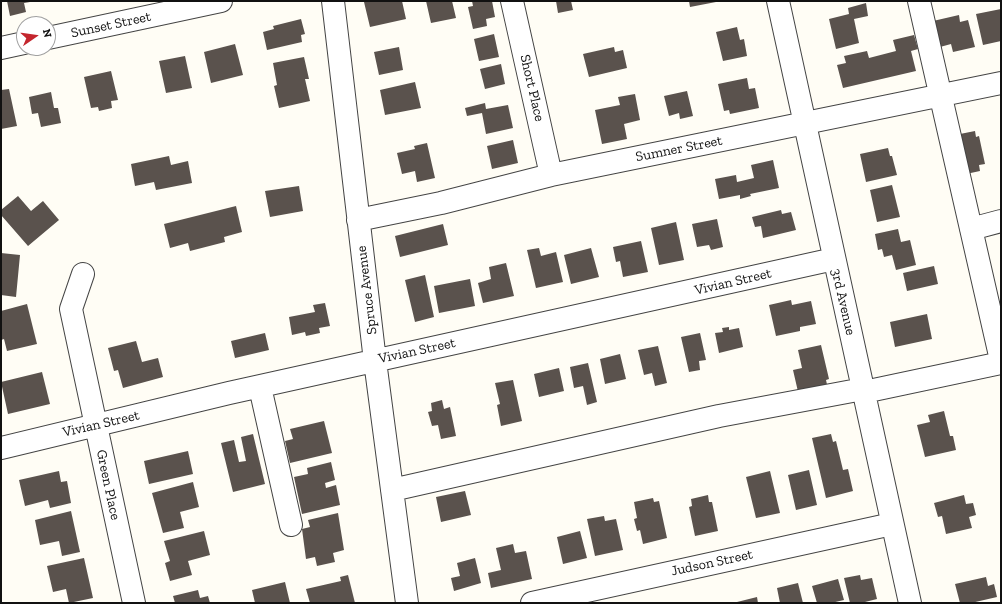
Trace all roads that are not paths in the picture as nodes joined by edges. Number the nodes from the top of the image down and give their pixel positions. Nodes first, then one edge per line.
1 (221, 1) edge
2 (333, 1) edge
3 (512, 1) edge
4 (778, 1) edge
5 (919, 1) edge
6 (56, 36) edge
7 (16, 45) edge
8 (1, 48) edge
9 (1001, 83) edge
10 (941, 96) junction
11 (804, 124) junction
12 (551, 175) junction
13 (358, 220) junction
14 (1001, 222) edge
15 (971, 229) junction
16 (834, 259) junction
17 (83, 274) dead end
18 (375, 360) junction
19 (1001, 361) edge
20 (260, 387) junction
21 (863, 390) junction
22 (95, 426) junction
23 (1, 448) edge
24 (392, 490) junction
25 (892, 524) junction
26 (291, 525) dead end
27 (134, 603) edge
28 (407, 603) edge
29 (532, 603) edge
30 (910, 603) edge

1 - 6 street, Sunset Street
2 - 13 street, Spruce Avenue
3 - 12 street, Short Place
4 - 11 street, 3rd Avenue
5 - 10 street
7 - 8 street
9 - 10 street, Sumner Street
10 - 11 street, Sumner Street
10 - 15 street
11 - 12 street, Sumner Street
11 - 16 street, 3rd Avenue
12 - 13 street, Sumner Street
13 - 18 street, Spruce Avenue
14 - 15 street
15 - 19 street
16 - 18 street, Vivian Street
16 - 21 street, 3rd Avenue
17 - 22 street, Green Place
18 - 20 street, Vivian Street
18 - 24 street, Spruce Avenue
19 - 21 street
20 - 22 street, Vivian Street
20 - 26 street
21 - 24 street
21 - 25 street, 3rd Avenue
22 - 23 street, Vivian Street
22 - 27 street, Green Place
24 - 28 street, Spruce Avenue
25 - 29 street, Judson Street
25 - 30 street, 3rd Avenue

